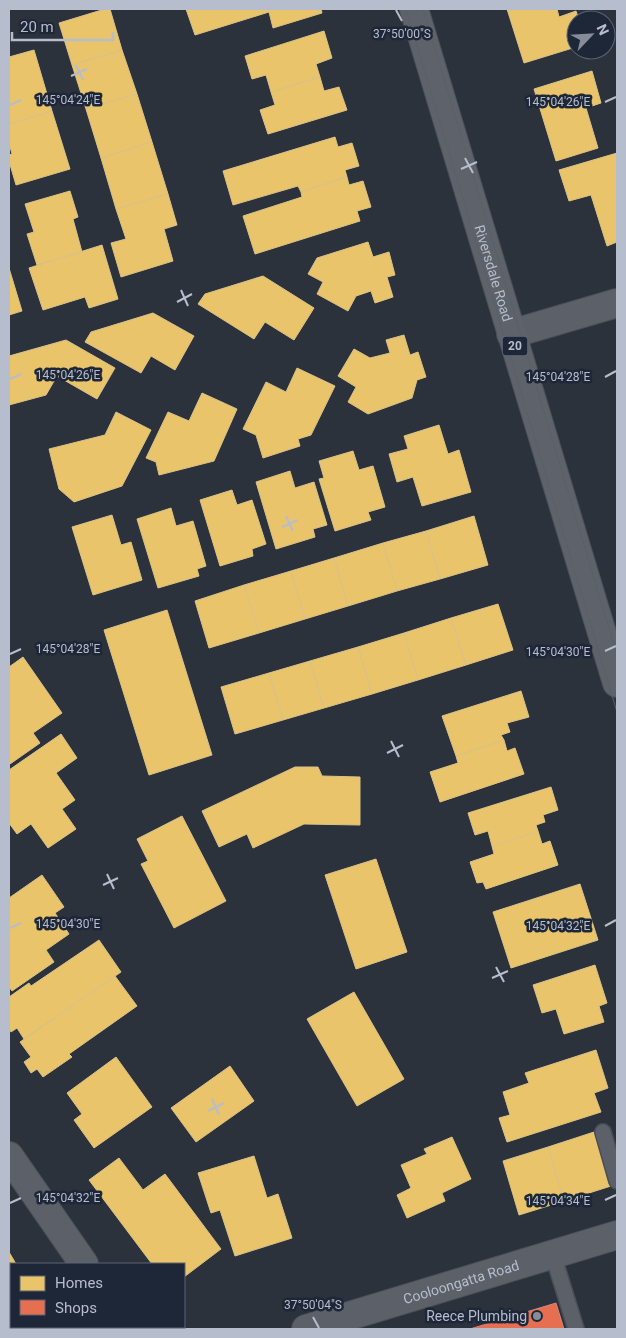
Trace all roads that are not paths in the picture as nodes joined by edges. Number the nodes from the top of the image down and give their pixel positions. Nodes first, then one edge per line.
1 (414, 9) edge
2 (617, 303) edge
3 (512, 334) junction
4 (617, 683) edge
5 (603, 1132) dead end
6 (9, 1156) edge
7 (617, 1181) edge
8 (617, 1235) edge
9 (553, 1255) junction
10 (83, 1263) edge
11 (306, 1329) edge
12 (576, 1329) edge

1 - 3 main road, Riversdale Road / 20
2 - 3 street
3 - 4 main road, Riversdale Road / 20
5 - 7 lane
6 - 10 street
8 - 9 street, Cooloongatta Road
9 - 11 street, Cooloongatta Road
9 - 12 lane

